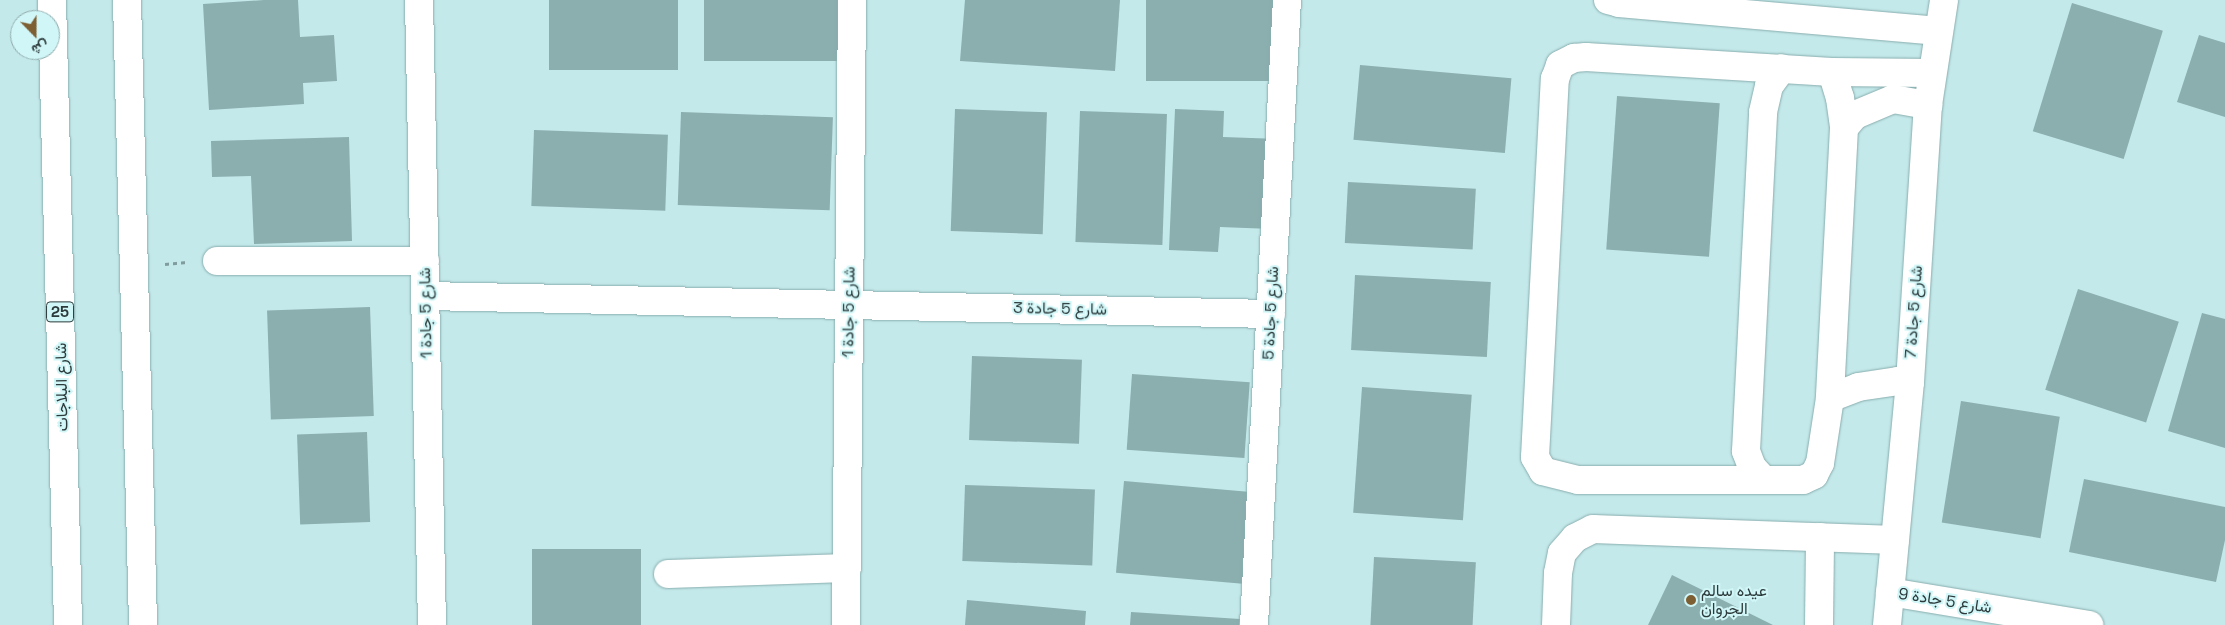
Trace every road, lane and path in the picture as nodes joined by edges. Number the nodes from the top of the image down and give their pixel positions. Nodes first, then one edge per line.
1 (52, 0) edge
2 (127, 0) edge
3 (419, 0) edge
4 (852, 0) edge
5 (1287, 0) edge
6 (1608, 0) edge
7 (1944, 0) edge
8 (1939, 31) junction
9 (1782, 68) junction
10 (1832, 72) junction
11 (1932, 73) junction
12 (1928, 105) junction
13 (1844, 128) junction
14 (425, 260) junction
15 (217, 261) joint
16 (134, 265) junction
17 (426, 296) junction
18 (849, 304) junction
19 (1271, 314) junction
20 (1910, 382) junction
21 (1830, 398) junction
22 (1763, 479) junction
23 (1820, 537) junction
24 (1895, 540) junction
25 (846, 568) junction
26 (668, 574) dead end
27 (1890, 592) junction
28 (68, 625) edge
29 (142, 625) edge
30 (432, 625) edge
31 (846, 625) edge
32 (1254, 625) edge
33 (1556, 625) edge
34 (1819, 625) edge
35 (1887, 625) edge
36 (2089, 625) edge

1 - 28 street, شارع البلاجات / 25
2 - 16 street
3 - 14 street, شارع 5 جادة 1
4 - 18 street, شارع 5 جادة 1
5 - 19 street, شارع 5 جادة 5
6 - 8 street
7 - 8 street, شارع 5 جادة 7
8 - 11 street, شارع 5 جادة 7
9 - 10 street
9 - 22 street
9 - 22 street
10 - 11 street
10 - 13 street
11 - 12 street, شارع 5 جادة 7
12 - 13 street
12 - 20 street, شارع 5 جادة 7
13 - 21 street
14 - 15 street
14 - 17 street, شارع 5 جادة 1
15 - 16 path
16 - 29 street
17 - 18 street, شارع 5 جادة 3
17 - 30 street, شارع 5 جادة 1
18 - 19 street, شارع 5 جادة 3
18 - 25 street, شارع 5 جادة 1
19 - 32 street, شارع 5 جادة 5
20 - 21 street
20 - 24 street, شارع 5 جادة 7
21 - 22 street
23 - 24 street
23 - 33 street
23 - 34 street
24 - 27 street, شارع 5 جادة 7
25 - 26 street
25 - 31 street, شارع 5 جادة 1
27 - 35 street, شارع 5 جادة 7
27 - 36 street, شارع 5 جادة 9

